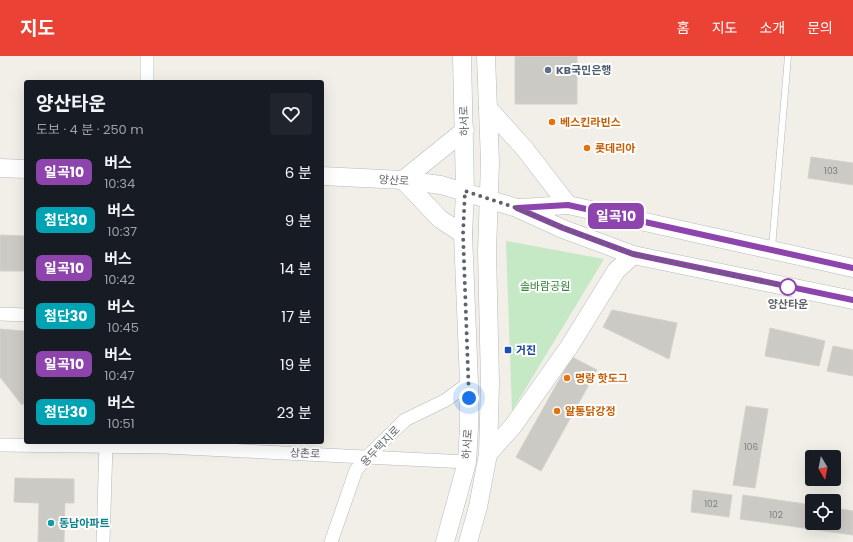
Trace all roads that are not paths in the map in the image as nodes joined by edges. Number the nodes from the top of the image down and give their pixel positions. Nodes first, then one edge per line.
1 (147, 56) edge
2 (462, 56) edge
3 (486, 56) edge
4 (788, 56) edge
5 (147, 80) edge
6 (488, 108) junction
7 (465, 130) junction
8 (0, 168) edge
9 (24, 169) edge
10 (324, 176) edge
11 (403, 180) junction
12 (465, 191) junction
13 (488, 198) junction
14 (568, 205) junction
15 (517, 208) junction
16 (463, 234) junction
17 (772, 251) junction
18 (633, 254) junction
19 (853, 268) edge
20 (853, 300) edge
21 (0, 314) edge
22 (24, 315) edge
23 (469, 383) junction
24 (165, 444) edge
25 (0, 445) edge
26 (106, 445) junction
27 (488, 454) junction
28 (368, 456) junction
29 (467, 462) junction
30 (103, 542) edge
31 (331, 542) edge
32 (445, 542) edge
33 (468, 542) edge

1 - 5 street
2 - 7 main road, 하서로
3 - 6 main road, 하서로
4 - 17 lane
6 - 13 main road, 하서로
6 - 14 main road
7 - 11 main road
7 - 12 main road, 하서로
8 - 9 main road
10 - 11 main road, 양산로
11 - 12 main road, 양산로
11 - 16 main road
12 - 13 main road, 양산로
12 - 16 main road, 하서로
13 - 15 main road, 양산로
13 - 27 main road, 하서로
14 - 15 main road
14 - 17 main road
15 - 18 main road, 양산로
16 - 23 main road, 하서로
17 - 19 main road
18 - 20 main road, 양산로
18 - 27 main road
21 - 22 street
23 - 28 street, 용두택지로
23 - 29 main road, 하서로
24 - 26 street, 상촌로
24 - 28 street, 상촌로
25 - 26 street, 상촌로
26 - 30 street
27 - 33 main road, 하서로
28 - 29 street, 상촌로
28 - 31 street, 용두택지로
29 - 32 main road, 하서로

